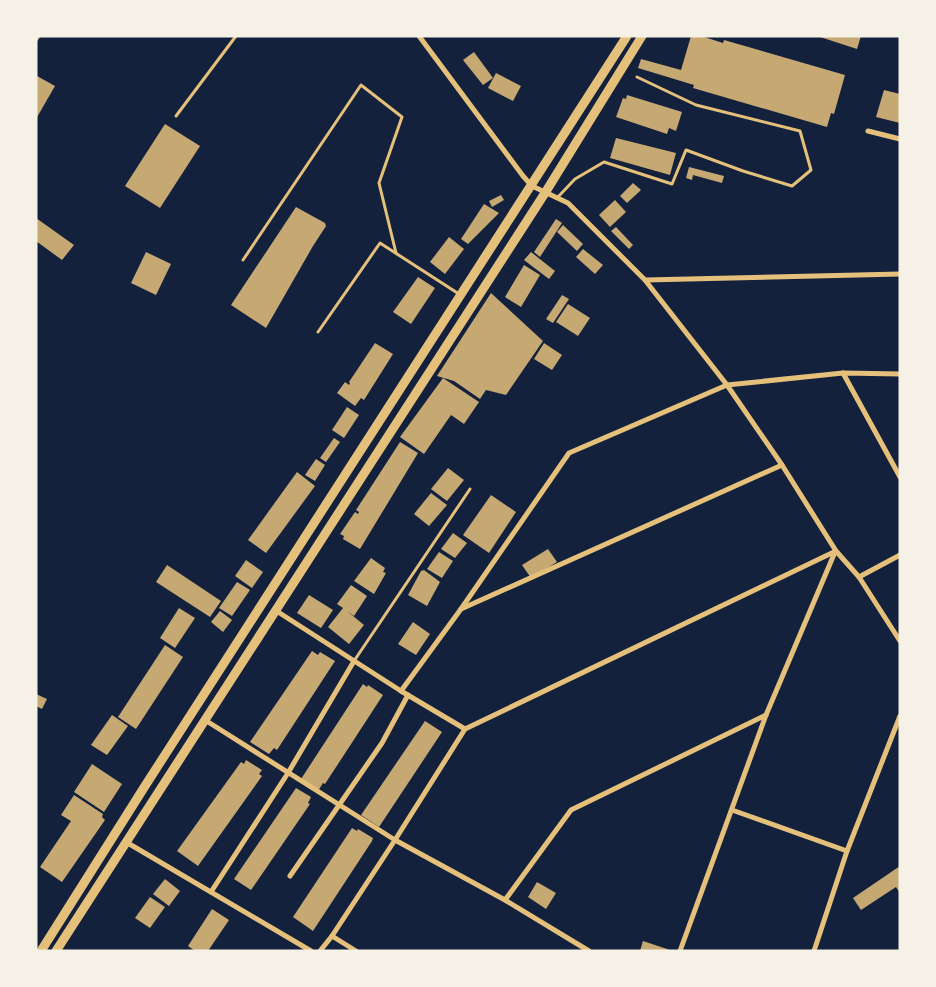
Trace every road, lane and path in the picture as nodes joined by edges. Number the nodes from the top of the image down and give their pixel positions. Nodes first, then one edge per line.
1 (39, 36) edge
2 (236, 36) edge
3 (419, 36) edge
4 (628, 36) edge
5 (642, 36) edge
6 (36, 40) edge
7 (637, 77) dead end
8 (176, 116) dead end
9 (868, 131) dead end
10 (900, 139) edge
11 (532, 186) junction
12 (545, 193) junction
13 (556, 199) junction
14 (396, 253) junction
15 (243, 260) dead end
16 (900, 274) edge
17 (645, 280) junction
18 (462, 296) junction
19 (318, 332) dead end
20 (844, 374) junction
21 (900, 374) edge
22 (727, 385) junction
23 (782, 465) junction
24 (900, 477) edge
25 (470, 490) dead end
26 (836, 551) junction
27 (900, 555) edge
28 (859, 577) junction
29 (275, 610) junction
30 (461, 610) junction
31 (900, 641) edge
32 (354, 661) junction
33 (401, 691) junction
34 (408, 695) junction
35 (766, 715) junction
36 (900, 716) edge
37 (204, 720) junction
38 (465, 729) junction
39 (288, 773) junction
40 (145, 786) junction
41 (158, 795) junction
42 (338, 805) junction
43 (732, 810) junction
44 (395, 840) junction
45 (126, 842) junction
46 (847, 851) junction
47 (290, 876) dead end
48 (211, 892) junction
49 (505, 900) junction
50 (332, 936) junction
51 (41, 951) edge
52 (56, 951) edge
53 (311, 951) edge
54 (320, 951) edge
55 (356, 951) edge
56 (589, 951) edge
57 (680, 951) edge
58 (814, 951) edge

1 - 6 lane
2 - 8 lane
3 - 11 street
4 - 11 main road
5 - 12 main road
7 - 13 lane
9 - 10 street
11 - 12 street
11 - 18 main road
12 - 13 street
12 - 29 main road
13 - 17 street
14 - 15 lane
14 - 18 lane
14 - 19 lane
16 - 17 street
17 - 22 street
18 - 40 main road
20 - 21 street
20 - 22 street
20 - 24 street
22 - 23 street
22 - 30 street
23 - 26 street
23 - 30 street
25 - 32 lane
26 - 28 street
26 - 35 street
26 - 38 street
27 - 28 street
28 - 31 street
29 - 32 street
29 - 37 main road
30 - 33 street
32 - 33 street
32 - 39 street
33 - 34 street
34 - 38 street
34 - 42 street
35 - 43 street
35 - 49 street
36 - 46 street
37 - 39 street
37 - 41 main road
38 - 44 street
39 - 42 street
39 - 48 street
40 - 41 main road
40 - 51 main road
41 - 45 main road
42 - 44 street
42 - 47 street
43 - 46 street
43 - 57 street
44 - 49 street
44 - 50 street
45 - 48 street
45 - 52 main road
46 - 58 street
48 - 53 street
49 - 56 street
50 - 54 street
50 - 55 street

